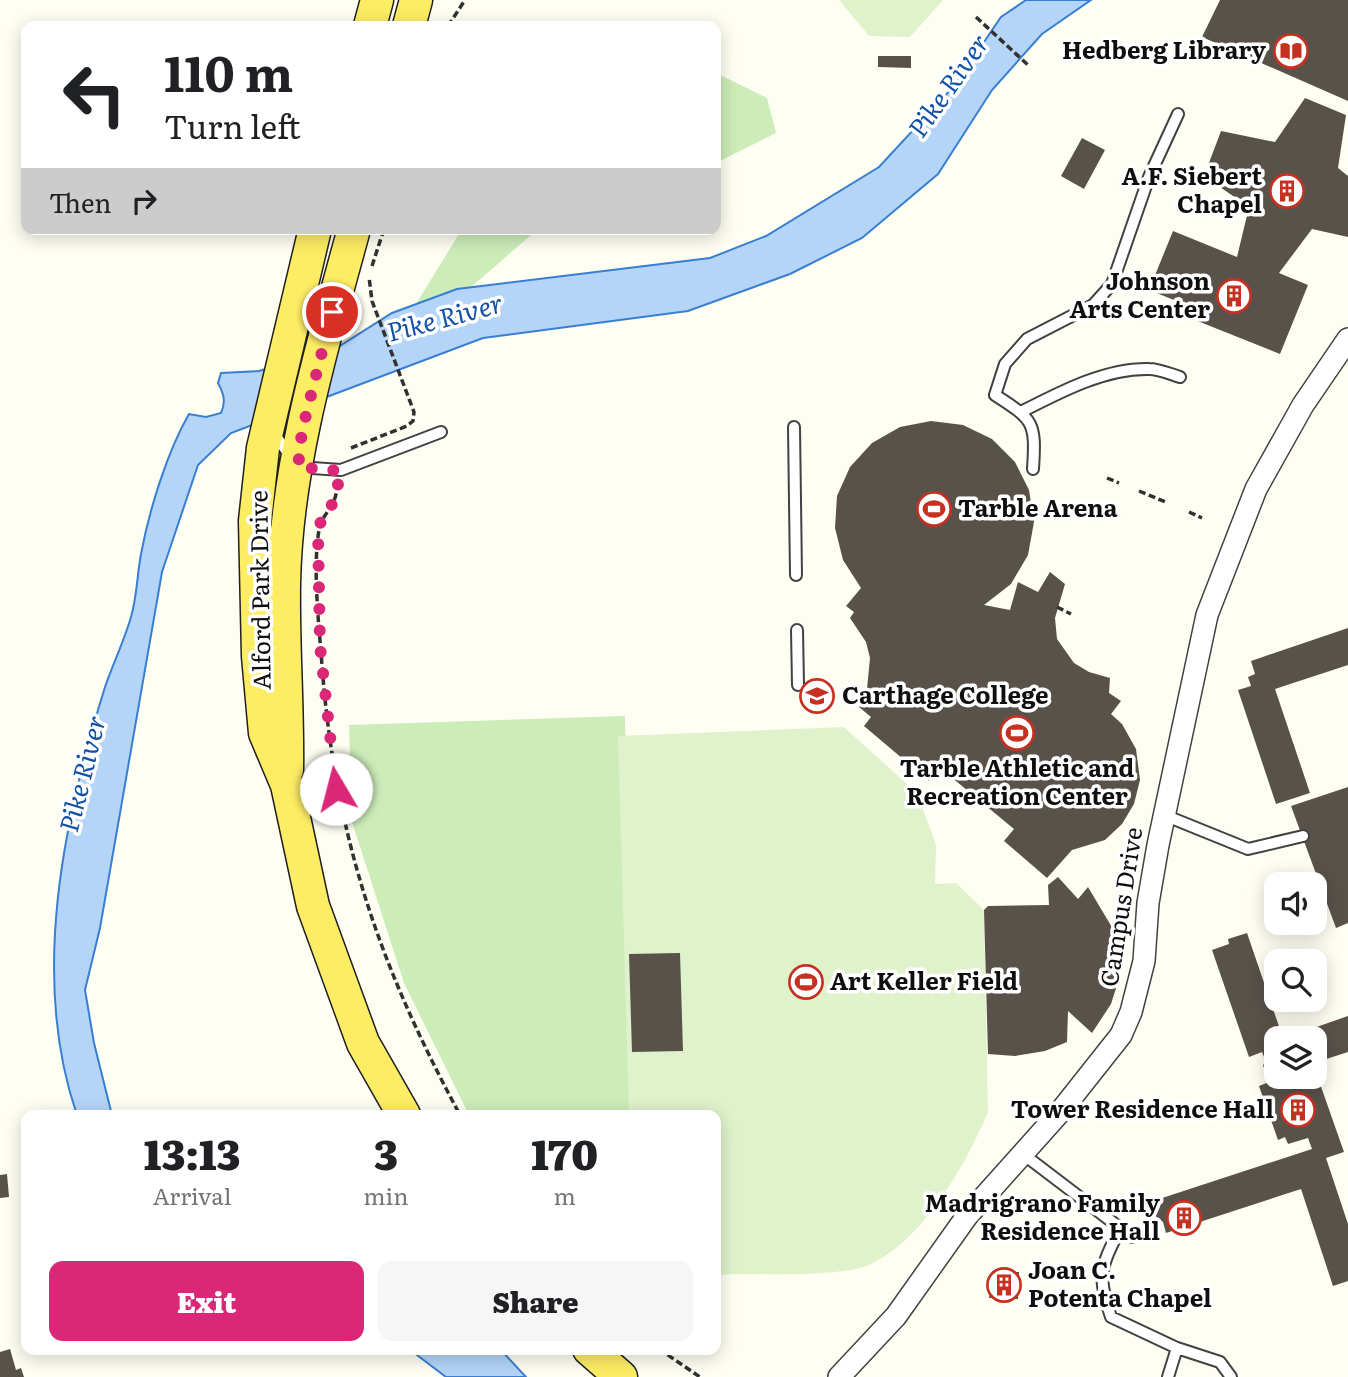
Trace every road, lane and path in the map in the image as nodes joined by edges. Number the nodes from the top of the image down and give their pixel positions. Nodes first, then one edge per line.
1 (377, 0) edge
2 (416, 0) edge
3 (465, 0) edge
4 (976, 17) dead end
5 (371, 21) edge
6 (410, 21) edge
7 (451, 21) edge
8 (1028, 65) dead end
9 (1178, 114) dead end
10 (313, 235) edge
11 (352, 235) edge
12 (382, 235) edge
13 (1348, 339) edge
14 (1180, 377) dead end
15 (1021, 412) junction
16 (794, 427) dead end
17 (441, 432) dead end
18 (265, 436) junction
19 (298, 467) junction
20 (1033, 469) dead end
21 (341, 471) junction
22 (1107, 478) dead end
23 (1119, 483) dead end
24 (1139, 491) dead end
25 (1168, 503) dead end
26 (1189, 512) dead end
27 (1202, 518) dead end
28 (796, 575) dead end
29 (1058, 607) dead end
30 (1071, 614) dead end
31 (797, 630) dead end
32 (797, 685) dead end
33 (287, 785) junction
34 (1164, 815) junction
35 (1303, 836) dead end
36 (401, 1110) edge
37 (457, 1110) edge
38 (1023, 1154) junction
39 (1120, 1230) junction
40 (1132, 1237) dead end
41 (1177, 1348) junction
42 (596, 1355) edge
43 (668, 1355) edge
44 (621, 1377) edge
45 (700, 1377) edge
46 (839, 1377) edge
47 (1168, 1377) edge
48 (1231, 1377) edge

1 - 5 main road
2 - 6 main road
3 - 7 path
4 - 8 path
9 - 15 lane
10 - 18 main road, Alford Park Drive
11 - 19 main road, Alford Park Drive
12 - 21 path
13 - 34 street, Campus Drive
14 - 15 lane
15 - 20 lane
16 - 28 lane
17 - 21 lane
18 - 19 lane
18 - 33 main road, Alford Park Drive
19 - 21 lane
19 - 33 main road, Alford Park Drive
21 - 37 path
22 - 23 path
24 - 25 path
26 - 27 path
29 - 30 path
31 - 32 lane
33 - 36 main road, Alford Park Drive
34 - 35 lane
34 - 38 street, Campus Drive
38 - 39 lane
38 - 46 street, Campus Drive
39 - 40 lane
39 - 41 lane
41 - 47 lane
41 - 48 lane
42 - 44 main road
43 - 45 path

